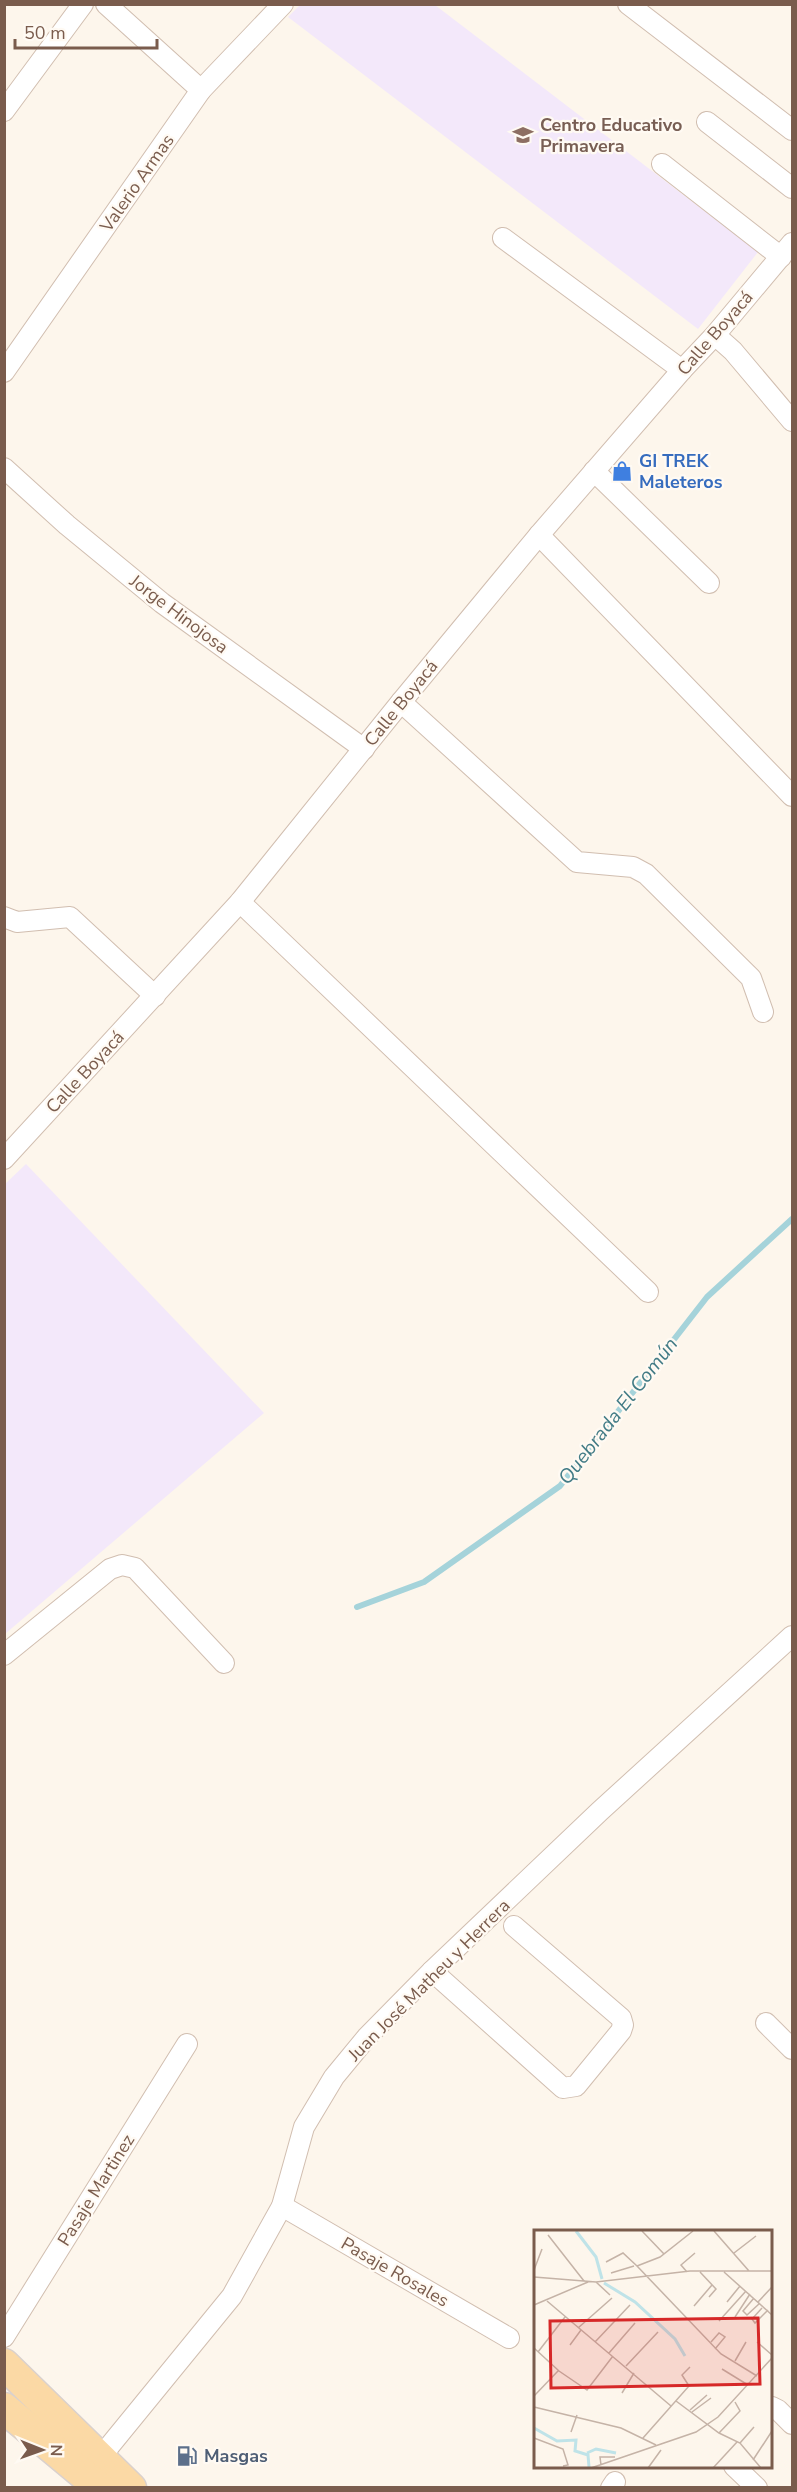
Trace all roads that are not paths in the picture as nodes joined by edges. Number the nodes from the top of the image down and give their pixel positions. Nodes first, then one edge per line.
1 (83, 4) edge
2 (106, 4) edge
3 (283, 4) edge
4 (628, 4) edge
5 (201, 90) junction
6 (4, 111) edge
7 (706, 122) dead end
8 (792, 130) edge
9 (662, 164) dead end
10 (792, 188) edge
11 (503, 238) dead end
12 (787, 250) edge
13 (715, 336) junction
14 (682, 370) junction
15 (4, 372) edge
16 (792, 421) edge
17 (4, 468) edge
18 (594, 471) junction
19 (539, 535) junction
20 (709, 584) dead end
21 (401, 702) junction
22 (364, 749) junction
23 (792, 796) edge
24 (240, 902) junction
25 (4, 916) edge
26 (155, 996) junction
27 (763, 1012) dead end
28 (4, 1159) edge
29 (648, 1292) dead end
30 (792, 1636) edge
31 (4, 1655) edge
32 (224, 1663) dead end
33 (514, 1926) dead end
34 (432, 1971) junction
35 (766, 2023) dead end
36 (187, 2044) dead end
37 (792, 2049) edge
38 (282, 2206) junction
39 (4, 2337) edge
40 (509, 2338) dead end
41 (4, 2364) edge
42 (4, 2408) edge
43 (773, 2408) edge
44 (792, 2424) edge
45 (737, 2468) edge
46 (96, 2473) edge
47 (132, 2487) edge
48 (757, 2487) edge

1 - 6 street
2 - 5 street
3 - 5 street, Valerio Armas
4 - 8 street
5 - 15 street, Valerio Armas
7 - 10 street
9 - 12 street
11 - 14 street
12 - 13 street, Calle Boyacá
13 - 14 street, Calle Boyacá
13 - 16 street
14 - 18 street, Calle Boyacá
17 - 22 street, Jorge Hinojosa
18 - 19 street, Calle Boyacá
18 - 20 street
19 - 21 street, Calle Boyacá
19 - 23 street
21 - 22 street, Calle Boyacá
21 - 27 street
22 - 24 street, Calle Boyacá
24 - 26 street, Calle Boyacá
24 - 29 street
25 - 26 street
26 - 28 street, Calle Boyacá
30 - 34 street, Juan José Matheu y Herrera
31 - 32 street
33 - 34 street
34 - 38 street, Juan José Matheu y Herrera
35 - 37 street
36 - 39 street, Pasaje Martinez
38 - 40 street, Pasaje Rosales
38 - 46 street, Juan José Matheu y Herrera
41 - 46 main road
42 - 46 main road
43 - 44 street
45 - 48 street
46 - 47 main road

